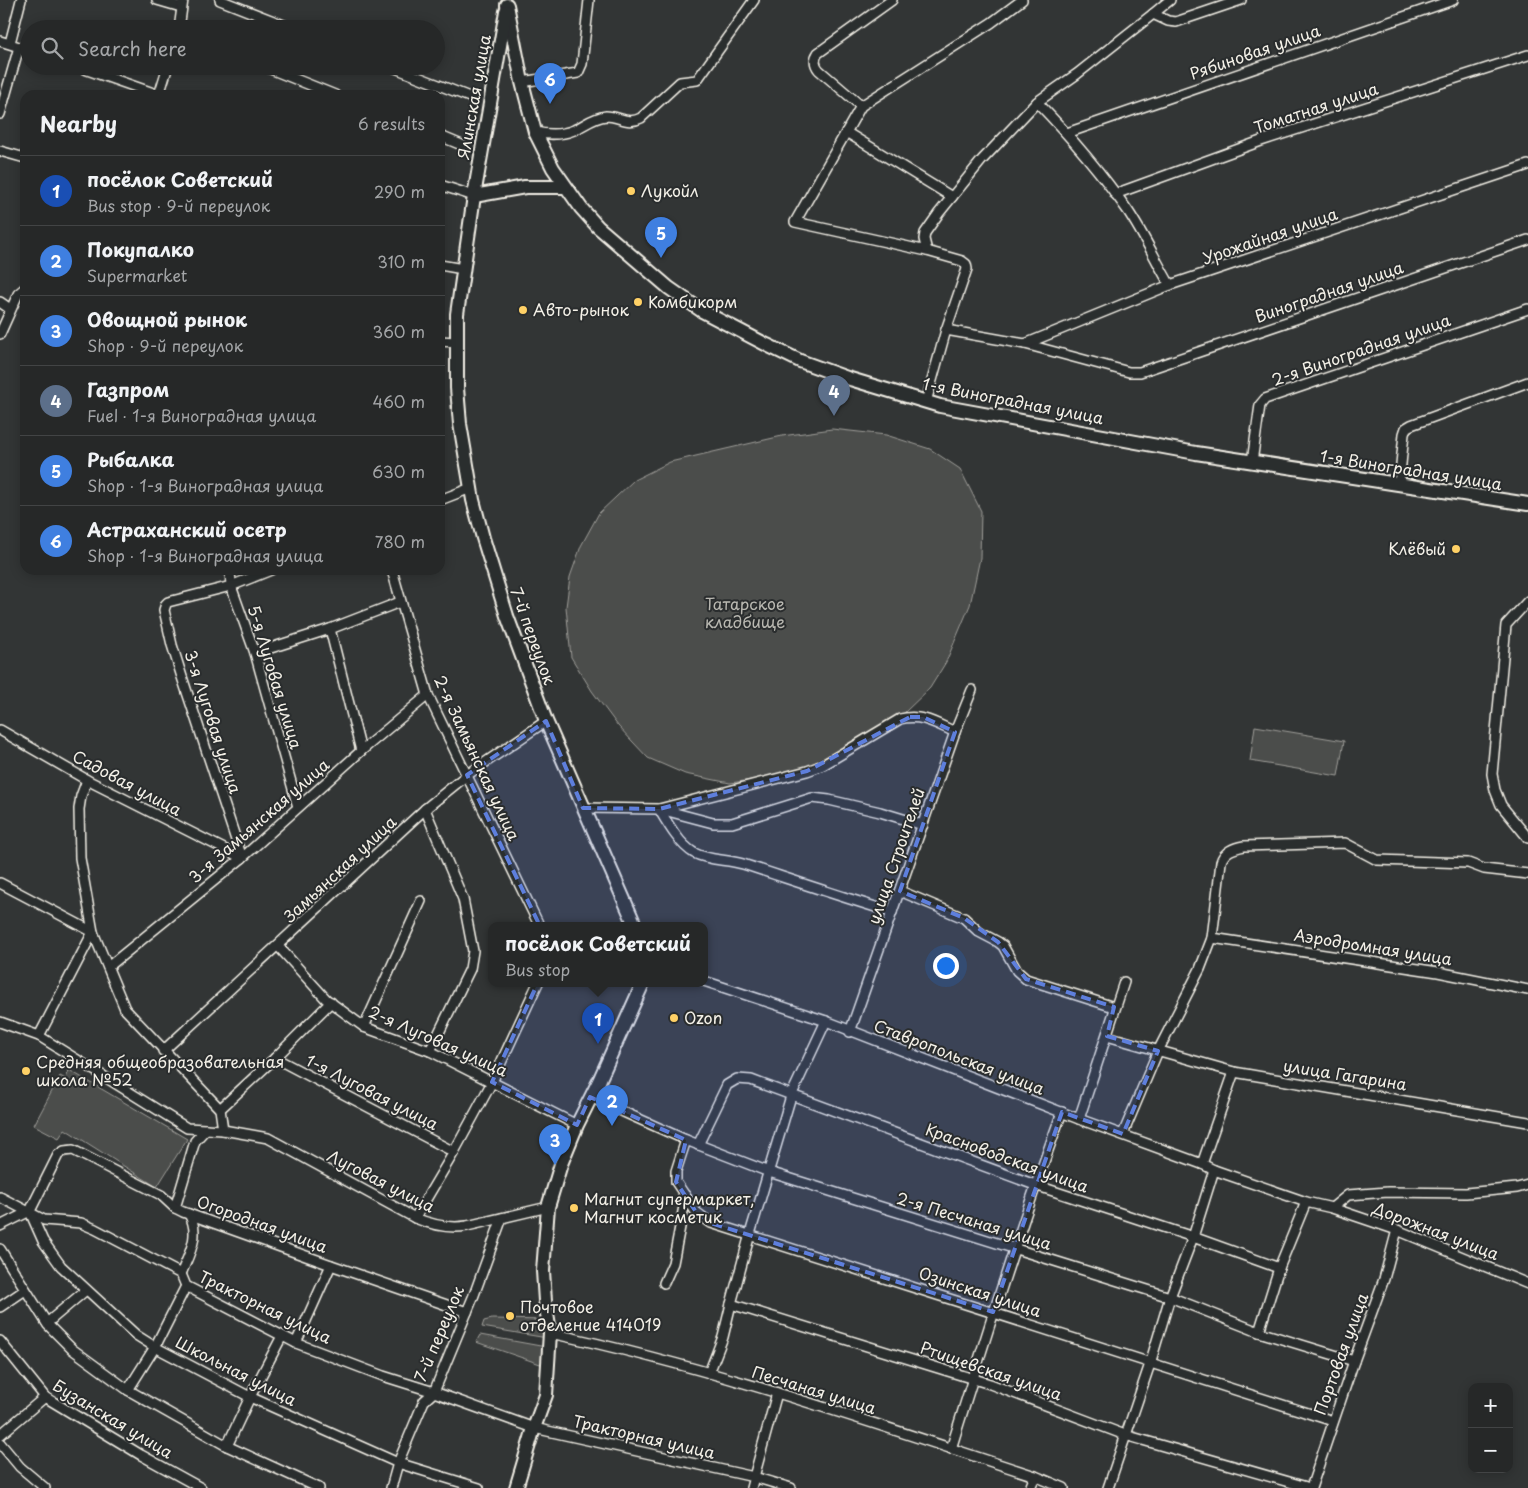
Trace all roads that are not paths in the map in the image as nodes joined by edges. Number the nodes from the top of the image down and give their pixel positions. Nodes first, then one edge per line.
1 (22, 0) edge
2 (157, 0) edge
3 (189, 0) edge
4 (220, 0) edge
5 (589, 0) edge
6 (754, 0) edge
7 (892, 0) edge
8 (1022, 0) edge
9 (1170, 0) edge
10 (1241, 0) edge
11 (1453, 0) edge
12 (508, 3) edge
13 (182, 4) edge
14 (1153, 14) junction
15 (180, 20) edge
16 (271, 20) edge
17 (0, 41) edge
18 (15, 45) junction
19 (20, 47) edge
20 (1528, 55) edge
21 (102, 75) edge
22 (165, 75) edge
23 (285, 75) edge
24 (413, 75) edge
25 (522, 82) junction
26 (145, 90) edge
27 (161, 90) edge
28 (323, 90) edge
29 (472, 98) dead end
30 (1038, 102) junction
31 (861, 106) junction
32 (0, 114) edge
33 (535, 132) junction
34 (846, 132) junction
35 (1067, 133) junction
36 (445, 138) edge
37 (464, 146) dead end
38 (0, 151) edge
39 (20, 157) edge
40 (1528, 165) edge
41 (445, 187) edge
42 (565, 187) junction
43 (1116, 194) junction
44 (474, 196) junction
45 (952, 197) junction
46 (1528, 240) edge
47 (927, 251) junction
48 (445, 265) edge
49 (462, 269) junction
50 (1170, 285) junction
51 (20, 293) edge
52 (0, 302) edge
53 (10, 309) junction
54 (1528, 309) edge
55 (946, 330) junction
56 (0, 334) edge
57 (445, 341) edge
58 (456, 342) junction
59 (1025, 344) junction
60 (1528, 382) edge
61 (926, 402) junction
62 (1252, 462) junction
63 (1399, 484) junction
64 (471, 488) junction
65 (445, 498) edge
66 (1528, 504) edge
67 (230, 575) edge
68 (258, 575) edge
69 (393, 575) edge
70 (231, 586) junction
71 (1528, 601) edge
72 (400, 602) junction
73 (330, 629) junction
74 (255, 653) junction
75 (972, 690) dead end
76 (428, 695) junction
77 (546, 721) junction
78 (0, 730) edge
79 (955, 732) junction
80 (361, 751) junction
81 (467, 775) junction
82 (87, 780) junction
83 (298, 807) junction
84 (583, 808) junction
85 (659, 808) junction
86 (425, 809) junction
87 (923, 825) junction
88 (1528, 838) edge
89 (242, 858) junction
90 (1528, 874) edge
91 (0, 883) edge
92 (900, 891) junction
93 (421, 901) dead end
94 (892, 912) junction
95 (538, 922) edge
96 (634, 922) edge
97 (93, 932) junction
98 (1212, 938) junction
99 (278, 946) junction
100 (108, 968) junction
101 (708, 982) edge
102 (1124, 982) dead end
103 (536, 987) edge
104 (641, 987) edge
105 (1528, 990) edge
106 (331, 1002) junction
107 (1114, 1007) junction
108 (826, 1021) junction
109 (0, 1022) edge
110 (364, 1027) junction
111 (850, 1032) junction
112 (40, 1036) junction
113 (1107, 1036) junction
114 (164, 1051) junction
115 (430, 1051) junction
116 (1158, 1051) junction
117 (275, 1058) junction
118 (1234, 1072) junction
119 (492, 1082) junction
120 (792, 1096) junction
121 (590, 1097) junction
122 (220, 1109) junction
123 (1062, 1112) junction
124 (1078, 1119) junction
125 (1528, 1122) edge
126 (577, 1125) junction
127 (206, 1129) junction
128 (223, 1130) junction
129 (1123, 1134) junction
130 (686, 1140) junction
131 (698, 1145) junction
132 (454, 1152) junction
133 (1202, 1164) junction
134 (1214, 1170) junction
135 (769, 1172) junction
136 (1035, 1185) junction
137 (1528, 1185) edge
138 (686, 1196) junction
139 (0, 1198) edge
140 (1306, 1202) junction
141 (548, 1207) junction
142 (175, 1208) junction
143 (1332, 1208) junction
144 (30, 1211) junction
145 (190, 1214) junction
146 (415, 1218) junction
147 (502, 1218) junction
148 (0, 1226) edge
149 (1397, 1230) junction
150 (750, 1234) junction
151 (1193, 1237) junction
152 (0, 1249) edge
153 (1015, 1250) junction
154 (330, 1265) junction
155 (1279, 1268) junction
156 (181, 1274) junction
157 (664, 1284) dead end
158 (1528, 1284) edge
159 (186, 1286) junction
160 (25, 1290) junction
161 (86, 1290) junction
162 (1170, 1298) junction
163 (731, 1304) junction
164 (0, 1307) edge
165 (467, 1312) junction
166 (993, 1312) junction
167 (47, 1323) junction
168 (550, 1332) junction
169 (1259, 1332) junction
170 (282, 1336) junction
171 (0, 1341) edge
172 (296, 1343) junction
173 (155, 1347) junction
174 (1354, 1361) junction
175 (1150, 1364) junction
176 (709, 1373) junction
177 (972, 1380) junction
178 (128, 1390) junction
179 (434, 1392) junction
180 (778, 1393) junction
181 (250, 1397) junction
182 (45, 1398) junction
183 (1333, 1421) junction
184 (534, 1428) junction
185 (0, 1435) edge
186 (1125, 1435) junction
187 (0, 1443) edge
188 (227, 1446) junction
189 (951, 1449) junction
190 (398, 1463) junction
191 (1035, 1476) junction
192 (754, 1477) junction
193 (44, 1488) edge
194 (201, 1488) edge
195 (319, 1488) edge
196 (391, 1488) edge
197 (479, 1488) edge
198 (516, 1488) edge
199 (751, 1488) edge
200 (791, 1488) edge
201 (1030, 1488) edge
202 (1064, 1488) edge
203 (1108, 1488) edge
204 (1310, 1488) edge

1 - 18 street
2 - 13 street
3 - 13 street
4 - 16 street
5 - 25 street
6 - 33 street
7 - 31 street
8 - 31 street
9 - 14 street
10 - 14 street
11 - 35 street, Рябиновая улица
12 - 25 street, 1-я Виноградная улица
12 - 44 street, Ялинская улица
13 - 15 street
14 - 30 street
17 - 18 street
18 - 19 street
18 - 32 street
20 - 43 street, Томатная улица
21 - 26 street
22 - 27 street
23 - 28 street
24 - 29 street
25 - 33 street, 1-я Виноградная улица
30 - 35 street
30 - 45 street
31 - 34 street
33 - 42 street, 1-я Виноградная улица
34 - 45 street
34 - 47 street
35 - 43 street
36 - 37 street
38 - 39 street
40 - 50 street, Урожайная улица
41 - 44 street
42 - 44 street
42 - 61 street, 1-я Виноградная улица
43 - 50 street
44 - 49 street, Ялинская улица
45 - 47 street
46 - 59 street, Виноградная улица
47 - 55 street
48 - 49 street
49 - 58 street, Ялинская улица
50 - 59 street, Урожайная улица
51 - 53 street
52 - 53 street
53 - 56 street
54 - 62 street, 2-я Виноградная улица
55 - 59 street
55 - 61 street
57 - 58 street
58 - 64 street, 7-й переулок
60 - 63 street
61 - 62 street, 1-я Виноградная улица
62 - 63 street, 1-я Виноградная улица
63 - 66 street, 1-я Виноградная улица
64 - 65 street
64 - 77 street, 7-й переулок
67 - 70 street, 5-я Луговая улица
68 - 70 street
69 - 72 street, 2-я Замьянская улица
70 - 74 street, 5-я Луговая улица
70 - 89 street, 3-я Луговая улица
71 - 88 street
72 - 73 street
72 - 76 street, 2-я Замьянская улица
73 - 74 street
73 - 80 street
74 - 83 street, 5-я Луговая улица
75 - 79 street, улица Строителей
76 - 80 street, 3-я Замьянская улица
76 - 81 street, 2-я Замьянская улица
77 - 81 street, Замьянская улица
77 - 84 street, 7-й переулок
78 - 82 street, Садовая улица
79 - 85 street
79 - 87 street, улица Строителей
80 - 83 street, 3-я Замьянская улица
81 - 86 street, Замьянская улица
81 - 95 street, 2-я Замьянская улица
82 - 89 street, Садовая улица
82 - 97 street
83 - 89 street, 3-я Замьянская улица
84 - 85 street
84 - 96 street, 7-й переулок
85 - 87 street
85 - 94 street
86 - 99 street, Замьянская улица
86 - 115 street
87 - 92 street, улица Строителей
89 - 100 street, 3-я Замьянская улица
90 - 98 street
91 - 97 street
92 - 94 street, улица Строителей
92 - 107 street
93 - 110 street
94 - 111 street, улица Строителей
97 - 100 street
97 - 112 street
98 - 105 street, Аэродромная улица
98 - 116 street
99 - 106 street, 2-я Луговая улица
99 - 114 street, Замьянская улица
100 - 114 street
101 - 108 street, Ставропольская улица
102 - 107 street
103 - 119 street
104 - 121 street
106 - 110 street, 2-я Луговая улица
106 - 117 street
107 - 113 street
108 - 111 street, Ставропольская улица
108 - 120 street
109 - 112 street, Луговая улица
110 - 115 street, 2-я Луговая улица
111 - 123 street, Ставропольская улица
112 - 127 street, Луговая улица
113 - 116 street, улица Гагарина
113 - 124 street
114 - 122 street
115 - 119 street, 2-я Луговая улица
116 - 118 street, улица Гагарина
116 - 129 street
117 - 122 street
117 - 132 street, 1-я Луговая улица
118 - 125 street, улица Гагарина
118 - 133 street
119 - 126 street, 2-я Луговая улица
119 - 132 street
120 - 131 street, Красноводская улица
120 - 135 street
120 - 136 street, Красноводская улица
121 - 126 street
121 - 130 street, 2-я Песчаная улица
122 - 128 street
123 - 124 street, Ставропольская улица
123 - 136 street
124 - 129 street, Ставропольская улица
126 - 141 street
127 - 128 street, Луговая улица
127 - 142 street
128 - 146 street, Луговая улица
129 - 133 street, Ставропольская улица
130 - 131 street, 2-я Песчаная улица
130 - 138 street, Озинская улица
131 - 135 street, 2-я Песчаная улица
132 - 146 street
133 - 134 street, Дорожная улица
134 - 140 street, Дорожная улица
134 - 151 street
135 - 150 street
135 - 153 street, 2-я Песчаная улица
136 - 151 street, Красноводская улица
136 - 153 street
137 - 143 street, Дорожная улица
138 - 150 street, Озинская улица
138 - 157 street
139 - 144 street, Тракторная улица
140 - 143 street, Дорожная улица
140 - 155 street
141 - 147 street, Луговая улица
141 - 168 street
142 - 144 street, Огородная улица
142 - 145 street, Огородная улица
143 - 149 street, Дорожная улица
144 - 148 street
144 - 156 street, Тракторная улица
144 - 161 street, Школьная улица
145 - 154 street, Огородная улица
145 - 156 street
146 - 147 street, Луговая улица
147 - 165 street, 7-й переулок
149 - 158 street, Дорожная улица
149 - 174 street, Портовая улица
150 - 163 street
150 - 166 street, Озинская улица
151 - 155 street, Красноводская улица
151 - 162 street
152 - 160 street
153 - 162 street, 2-я Песчаная улица
153 - 166 street
154 - 165 street, Огородная улица
154 - 172 street
155 - 169 street
156 - 159 street, Тракторная улица
159 - 170 street, Тракторная улица
159 - 173 street
160 - 164 street
160 - 167 street
161 - 167 street
161 - 173 street, Школьная улица
162 - 169 street, 2-я Песчаная улица
162 - 175 street
163 - 176 street
163 - 177 street, Ртищевская улица
165 - 179 street, 7-й переулок
166 - 175 street, Озинская улица
166 - 177 street
167 - 178 street
168 - 176 street, Песчаная улица
168 - 184 street
169 - 174 street, 2-я Песчаная улица
170 - 172 street, Тракторная улица
170 - 181 street
171 - 182 street, Бузанская улица
172 - 179 street, Тракторная улица
173 - 178 street
173 - 181 street, Школьная улица
174 - 183 street, Портовая улица
175 - 183 street, Озинская улица
175 - 186 street
176 - 180 street, Песчаная улица
177 - 186 street, Ртищевская улица
177 - 189 street
178 - 188 street
179 - 184 street, Тракторная улица
179 - 190 street, 7-й переулок
180 - 189 street, Песчаная улица
180 - 192 street
181 - 188 street
181 - 190 street, Школьная улица
182 - 185 street
182 - 194 street, Бузанская улица
183 - 204 street, Портовая улица
184 - 192 street, Тракторная улица
184 - 198 street
186 - 203 street
186 - 204 street, Ртищевская улица
187 - 193 street
188 - 195 street
189 - 191 street, Песчаная улица
190 - 196 street, 7-й переулок
190 - 197 street, Школьная улица
191 - 201 street
191 - 202 street, Песчаная улица
192 - 199 street
192 - 200 street, Тракторная улица

